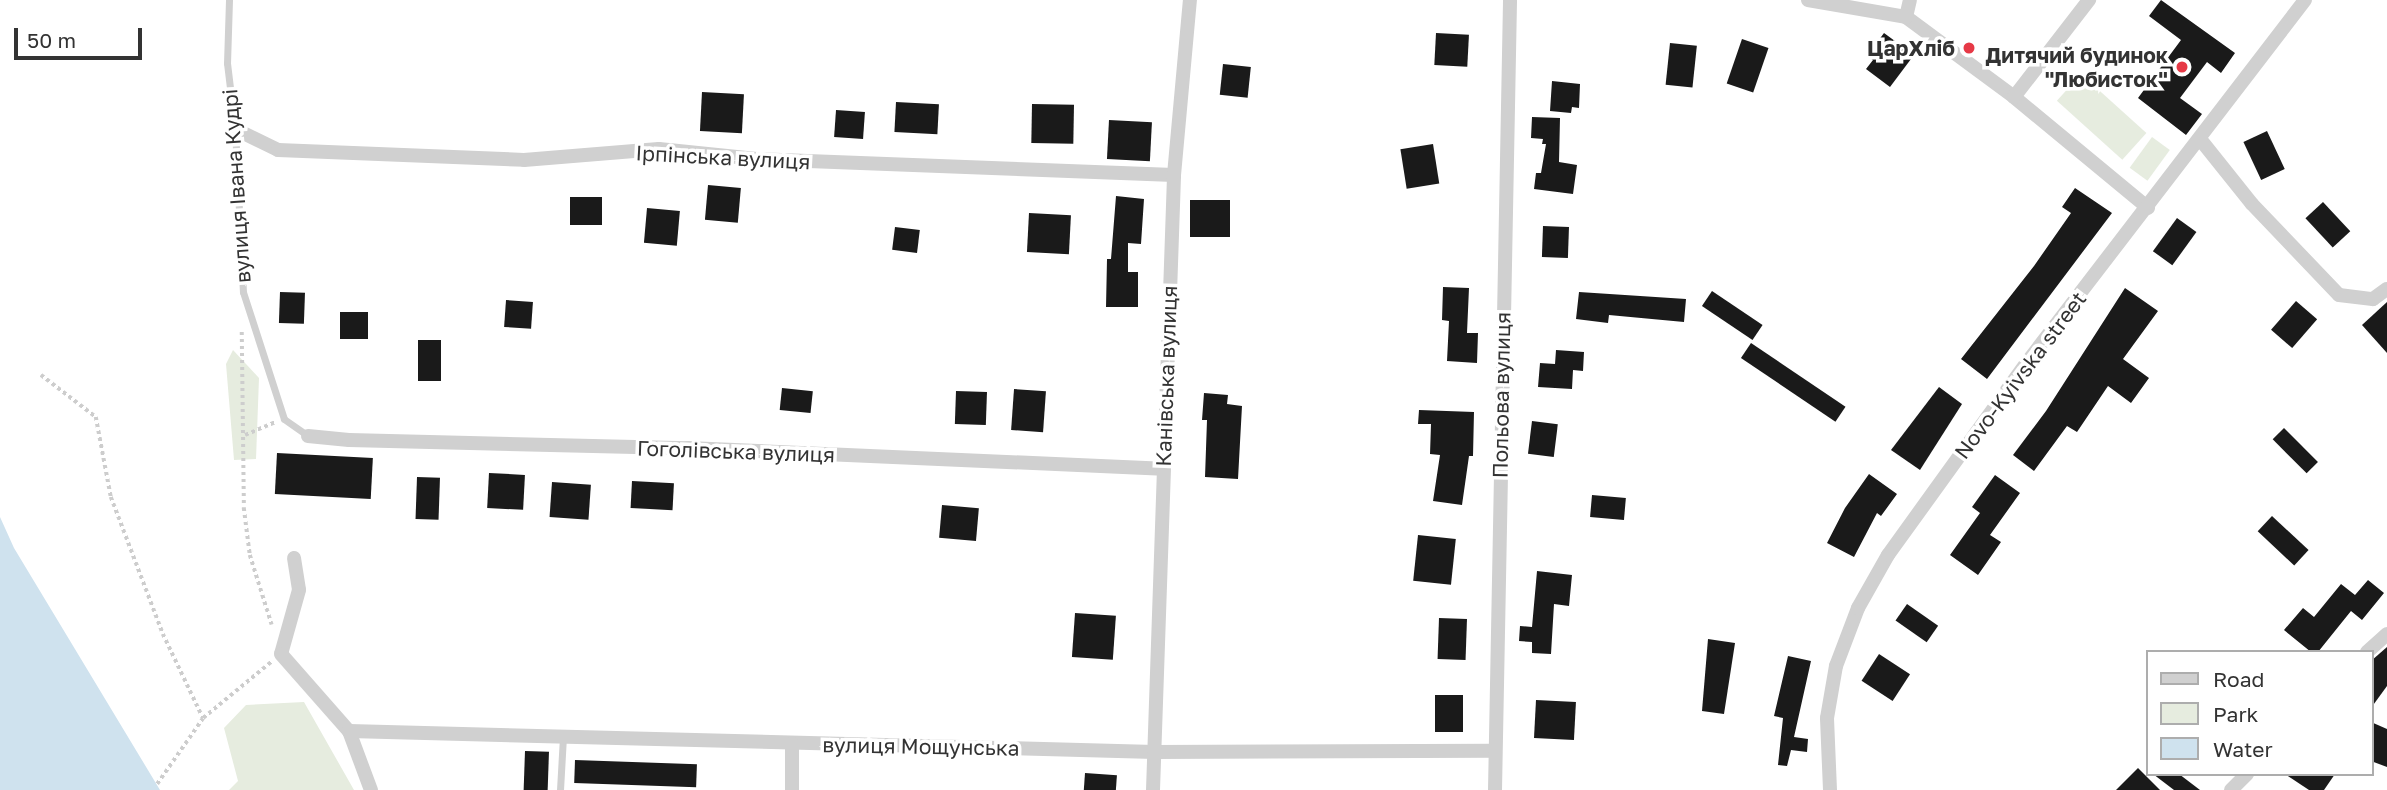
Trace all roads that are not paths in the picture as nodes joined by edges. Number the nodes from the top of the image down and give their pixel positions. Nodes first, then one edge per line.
1 (229, 0) edge
2 (1190, 0) edge
3 (1510, 0) edge
4 (1808, 0) edge
5 (1910, 0) edge
6 (2089, 0) edge
7 (2305, 0) edge
8 (1906, 17) junction
9 (2014, 97) junction
10 (235, 129) junction
11 (2200, 139) junction
12 (1174, 175) junction
13 (2148, 208) junction
14 (2387, 289) edge
15 (308, 436) joint
16 (1163, 469) junction
17 (294, 558) dead end
18 (2387, 634) edge
19 (2369, 650) edge
20 (349, 731) junction
21 (564, 736) junction
22 (792, 743) junction
23 (1494, 751) junction
24 (1154, 752) junction
25 (2245, 776) edge
26 (371, 790) edge
27 (560, 790) edge
28 (792, 790) edge
29 (1153, 790) edge
30 (1496, 790) edge
31 (1830, 790) edge
32 (2231, 790) edge

1 - 10 lane, вулиця Івана Кудрі
2 - 12 street, Канівська вулиця
3 - 23 street, Польова вулиця
4 - 8 street
5 - 8 street
6 - 9 street
7 - 11 street, Novo-Kyivska street
8 - 9 street
9 - 13 street
10 - 12 street, Ірпінська вулиця
10 - 15 lane, вулиця Івана Кудрі
11 - 13 street, Novo-Kyivska street
11 - 14 street
12 - 16 street, Канівська вулиця
13 - 31 street, Novo-Kyivska street
15 - 16 street, Гоголівська вулиця
16 - 24 street, Канівська вулиця
17 - 20 street
18 - 19 street
20 - 21 street, вулиця Мощунська
20 - 26 street
21 - 22 street, вулиця Мощунська
21 - 27 lane
22 - 24 street, вулиця Мощунська
22 - 28 street
23 - 24 street, вулиця Мощунська
23 - 30 street, Польова вулиця
24 - 29 street, Канівська вулиця
25 - 32 street

